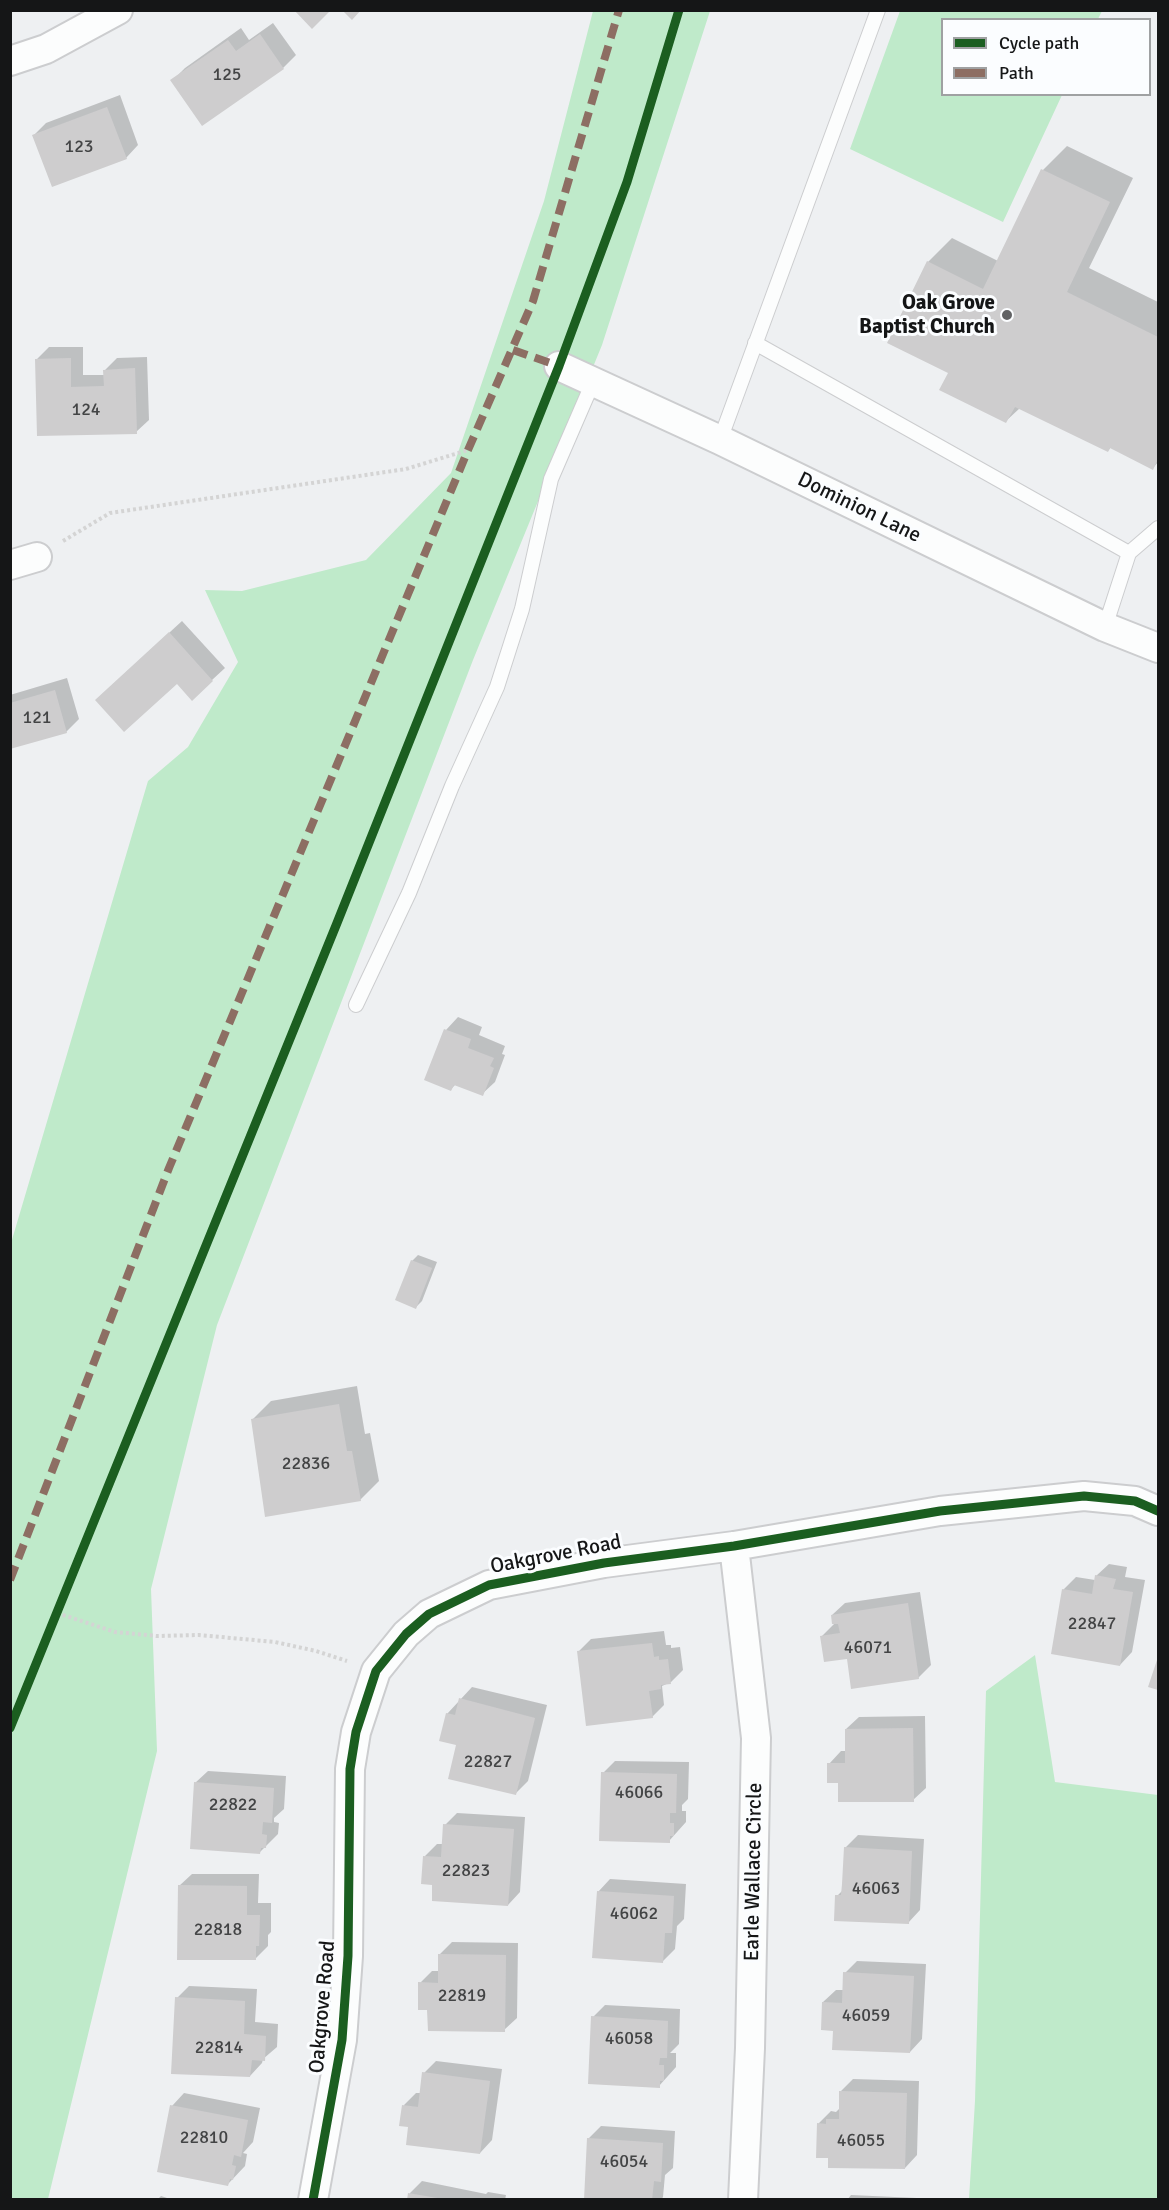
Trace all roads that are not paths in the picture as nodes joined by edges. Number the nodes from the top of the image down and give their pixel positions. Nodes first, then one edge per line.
1 (118, 10) edge
2 (878, 10) edge
3 (10, 62) edge
4 (755, 343) junction
5 (559, 366) dead end
6 (593, 382) junction
7 (720, 440) junction
8 (1158, 528) edge
9 (1129, 553) junction
10 (1105, 627) junction
11 (1158, 648) edge
12 (356, 1005) dead end
13 (1158, 1511) edge
14 (734, 1546) junction
15 (313, 2199) edge
16 (743, 2199) edge

1 - 3 street
2 - 4 lane
4 - 7 lane
4 - 9 lane
5 - 6 street, Dominion Lane
6 - 7 street, Dominion Lane
6 - 12 lane
7 - 10 street, Dominion Lane
8 - 9 lane
9 - 10 lane
10 - 11 street, Dominion Lane
13 - 14 street, Oakgrove Road
14 - 15 street, Oakgrove Road
14 - 16 street, Earle Wallace Circle

